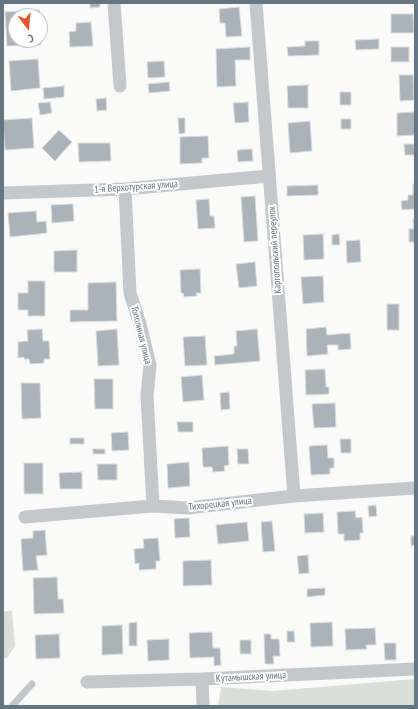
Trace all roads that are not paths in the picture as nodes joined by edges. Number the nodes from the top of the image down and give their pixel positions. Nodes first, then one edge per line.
1 (114, 3) edge
2 (256, 3) edge
3 (120, 86) dead end
4 (269, 176) junction
5 (125, 189) junction
6 (3, 193) edge
7 (415, 488) edge
8 (294, 496) junction
9 (153, 506) junction
10 (25, 517) dead end
11 (415, 669) edge
12 (202, 679) junction
13 (87, 682) dead end
14 (32, 684) dead end
15 (12, 706) edge
16 (203, 706) edge

1 - 3 street
2 - 4 street, Каргопольский переулок
4 - 5 street, 1-я Верхотурская улица
4 - 8 street, Каргопольский переулок
5 - 6 street, 1-я Верхотурская улица
5 - 9 street, Тополиная улица
7 - 8 street, Тихорецкая улица
8 - 9 street, Тихорецкая улица
9 - 10 street, Тихорецкая улица
11 - 12 street, Кутамышская улица
12 - 13 street, Кутамышская улица
12 - 16 street
14 - 15 lane

